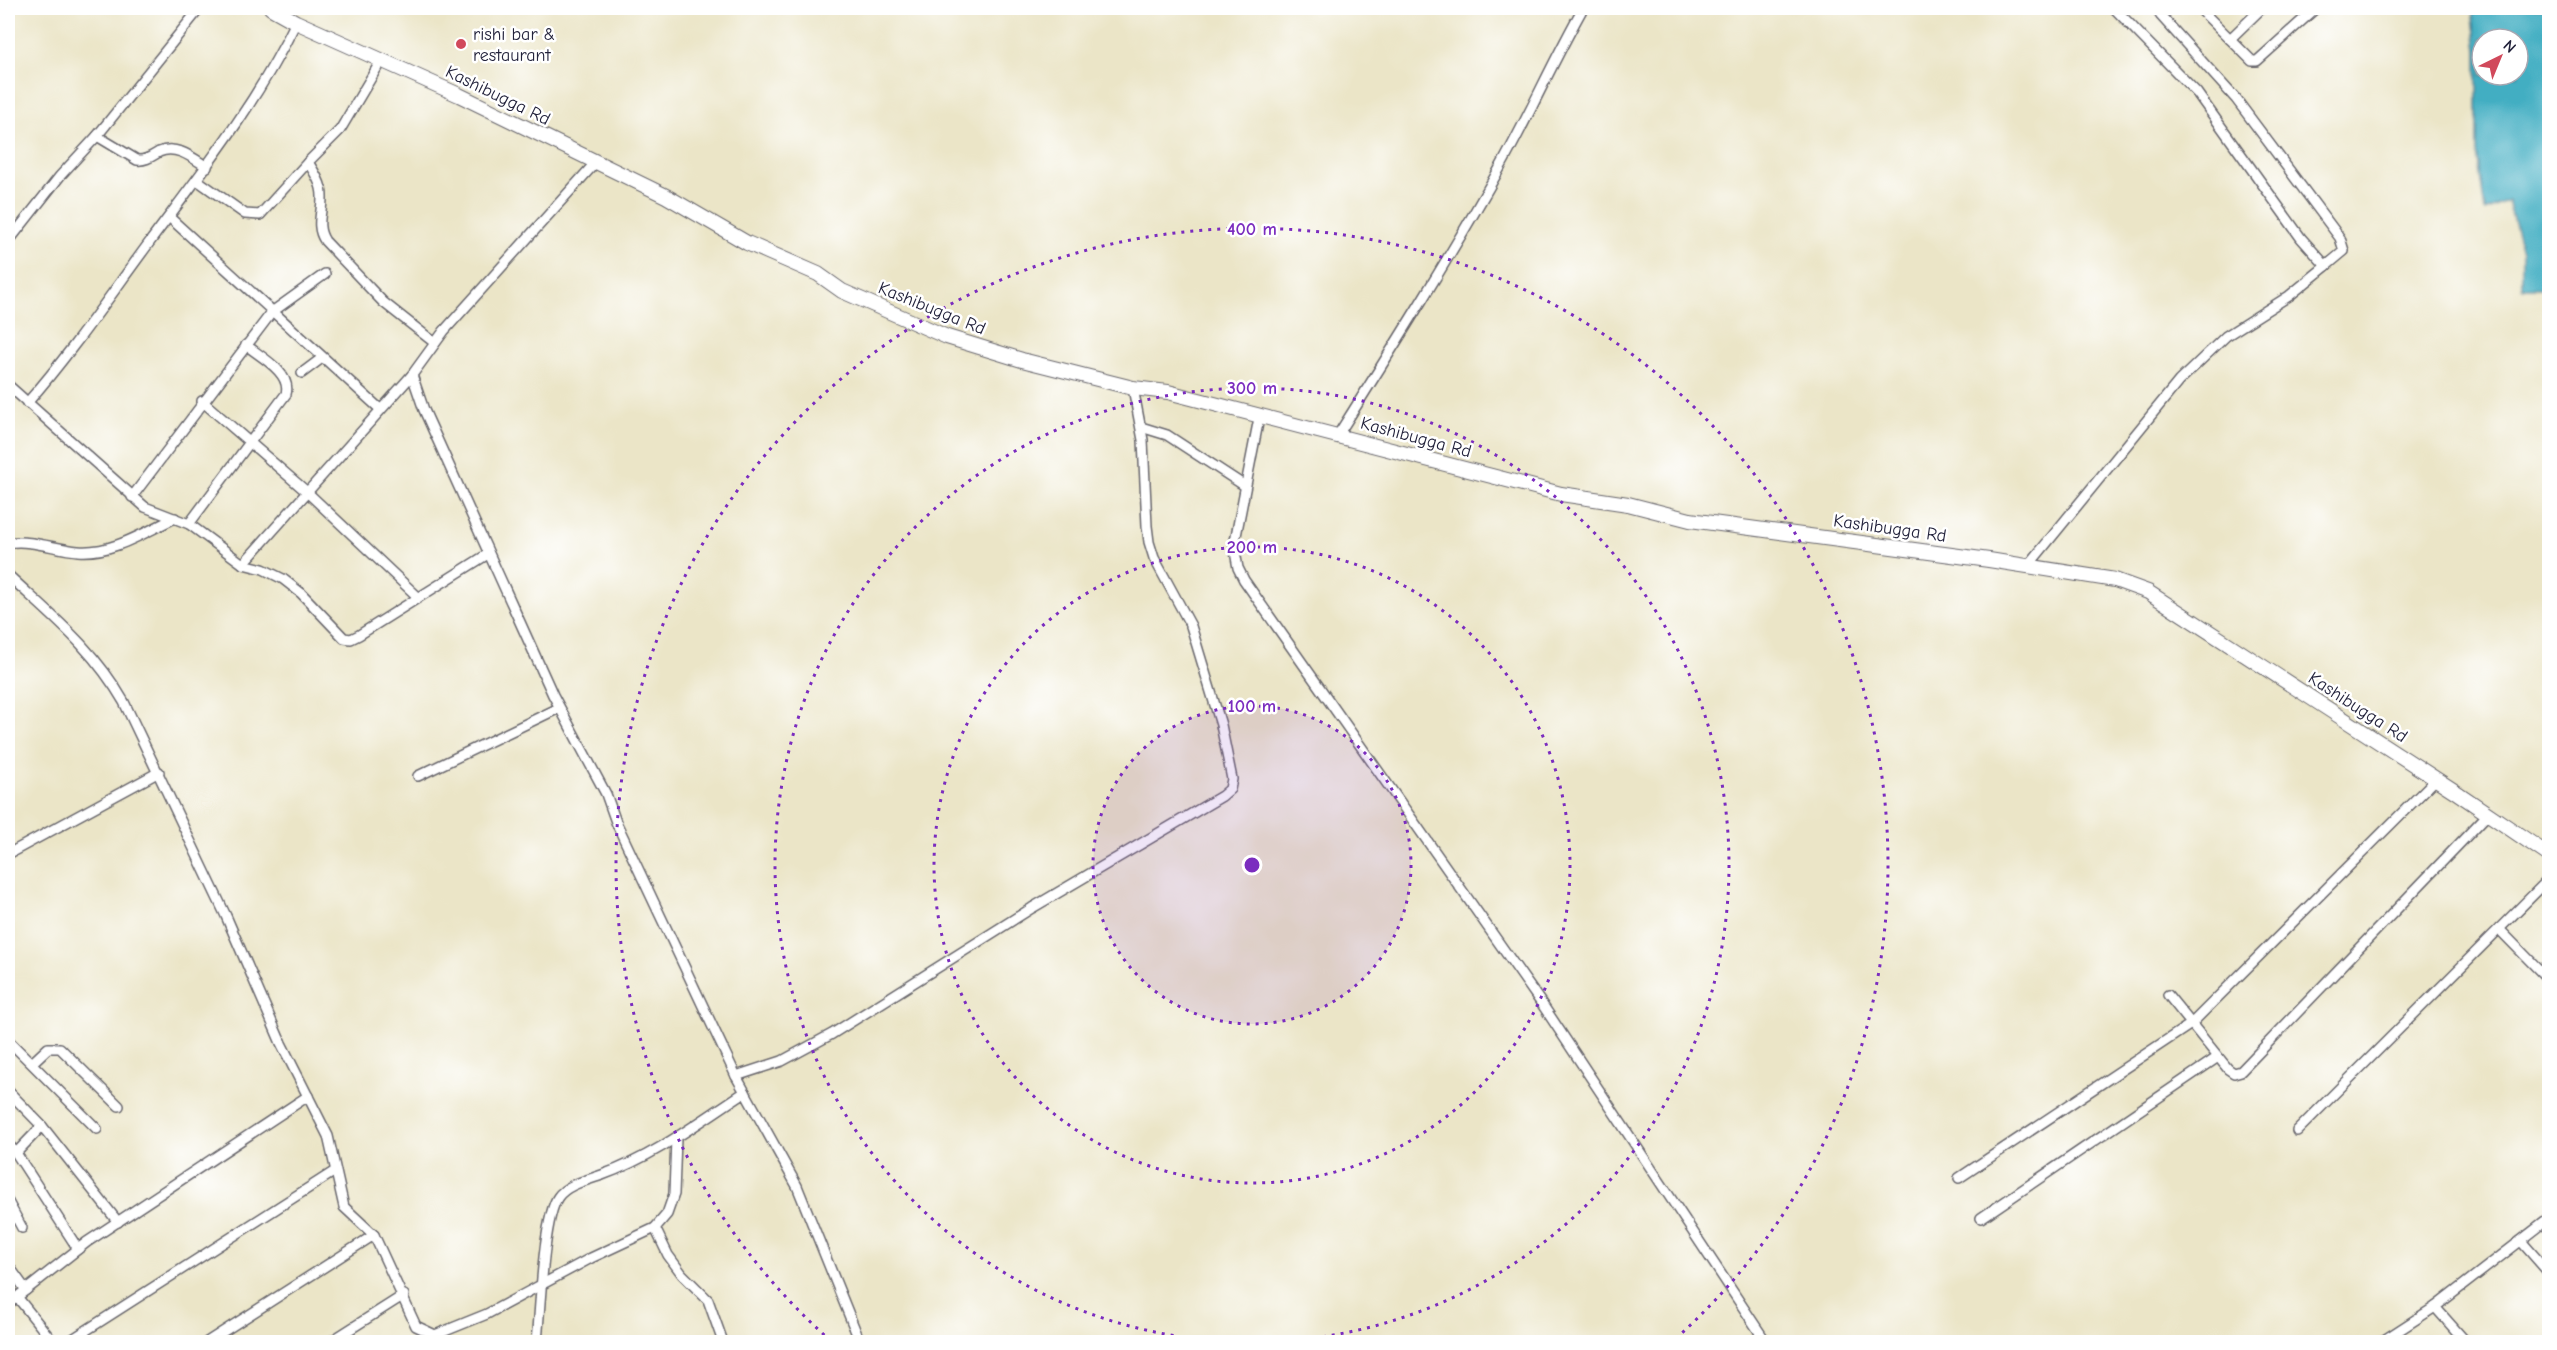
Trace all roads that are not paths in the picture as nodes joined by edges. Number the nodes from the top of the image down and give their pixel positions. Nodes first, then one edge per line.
1 (200, 8) edge
2 (271, 8) edge
3 (1583, 8) edge
4 (2114, 8) edge
5 (2156, 8) edge
6 (2202, 8) edge
7 (2262, 8) edge
8 (2316, 8) edge
9 (296, 22) junction
10 (2230, 39) junction
11 (381, 61) junction
12 (97, 136) junction
13 (308, 162) junction
14 (596, 162) junction
15 (207, 166) junction
16 (197, 180) junction
17 (169, 217) junction
18 (8, 242) edge
19 (2326, 267) junction
20 (325, 273) dead end
21 (272, 312) junction
22 (435, 343) junction
23 (246, 345) junction
24 (322, 358) junction
25 (302, 373) dead end
26 (412, 375) junction
27 (8, 384) edge
28 (1133, 388) junction
29 (202, 401) junction
30 (27, 403) junction
31 (380, 410) junction
32 (1259, 417) junction
33 (1141, 427) junction
34 (1338, 435) junction
35 (249, 442) junction
36 (1245, 486) junction
37 (307, 492) junction
38 (132, 497) junction
39 (175, 518) junction
40 (189, 524) junction
41 (8, 543) edge
42 (488, 554) junction
43 (243, 564) junction
44 (2028, 566) junction
45 (8, 575) edge
46 (418, 597) junction
47 (559, 708) junction
48 (159, 772) junction
49 (418, 776) dead end
50 (2436, 779) junction
51 (2488, 814) junction
52 (8, 854) edge
53 (2550, 856) edge
54 (2550, 878) edge
55 (2499, 929) junction
56 (2550, 981) edge
57 (2168, 995) dead end
58 (2191, 1024) junction
59 (8, 1040) edge
60 (2218, 1057) junction
61 (32, 1063) junction
62 (736, 1076) junction
63 (8, 1091) edge
64 (745, 1092) junction
65 (308, 1096) junction
66 (119, 1106) dead end
67 (42, 1126) junction
68 (97, 1128) dead end
69 (2297, 1131) dead end
70 (676, 1138) junction
71 (8, 1144) edge
72 (16, 1153) junction
73 (335, 1171) junction
74 (1959, 1178) dead end
75 (8, 1202) edge
76 (1981, 1218) dead end
77 (2550, 1218) edge
78 (118, 1222) junction
79 (22, 1228) dead end
80 (656, 1228) junction
81 (374, 1235) junction
82 (2521, 1241) junction
83 (78, 1249) junction
84 (8, 1265) edge
85 (2550, 1274) edge
86 (542, 1283) junction
87 (26, 1290) junction
88 (404, 1295) junction
89 (18, 1298) junction
90 (8, 1304) edge
91 (2435, 1307) junction
92 (426, 1329) junction
93 (53, 1342) edge
94 (68, 1342) edge
95 (207, 1342) edge
96 (330, 1342) edge
97 (435, 1342) edge
98 (537, 1342) edge
99 (723, 1342) edge
100 (860, 1342) edge
101 (1766, 1342) edge
102 (2381, 1342) edge
103 (2466, 1342) edge

1 - 12 street
2 - 9 main road, Kashibugga Rd
3 - 34 street
4 - 19 street
5 - 19 street
6 - 10 street
7 - 10 street
8 - 10 street
9 - 11 main road, Kashibugga Rd
9 - 15 street
11 - 13 street
11 - 14 main road, Kashibugga Rd
12 - 15 street
12 - 18 street
13 - 16 street
13 - 22 street
14 - 22 street
14 - 28 main road, Kashibugga Rd
15 - 16 street
16 - 17 street
17 - 21 street
17 - 30 street
19 - 44 street
20 - 21 street
21 - 23 street
21 - 24 street
22 - 26 street
23 - 29 street
23 - 35 street
24 - 25 street
24 - 31 street
26 - 31 street
26 - 42 street
27 - 30 street
28 - 32 main road, Kashibugga Rd
28 - 33 street
29 - 35 street
29 - 38 street
30 - 38 street
31 - 37 street
32 - 34 main road, Kashibugga Rd
32 - 36 street
33 - 36 street
33 - 62 street
34 - 44 main road, Kashibugga Rd
35 - 37 street
35 - 40 street
36 - 101 street
37 - 43 street
37 - 46 street
38 - 39 street
39 - 40 street
39 - 41 street
40 - 43 street
42 - 46 street
42 - 47 street
43 - 46 street
44 - 50 main road, Kashibugga Rd
45 - 48 street
47 - 49 street
47 - 62 street
48 - 52 street
48 - 65 street
50 - 51 main road, Kashibugga Rd
50 - 58 street
51 - 53 main road, Kashibugga Rd
51 - 60 street
54 - 55 street
55 - 56 street
55 - 69 street
57 - 58 street
58 - 60 street
58 - 74 street
59 - 61 street
60 - 76 street
61 - 66 street
61 - 68 street
62 - 64 street
63 - 67 street
64 - 70 street
64 - 100 street
65 - 73 street
65 - 78 street
67 - 72 street
67 - 78 street
70 - 80 street
70 - 86 street
71 - 72 street
72 - 83 street
73 - 81 street
73 - 94 street
75 - 79 street
77 - 82 street
78 - 83 street
80 - 86 street
80 - 99 street
81 - 88 street
81 - 95 street
82 - 85 street
82 - 91 street
83 - 87 street
84 - 87 street
86 - 92 street
86 - 98 street
87 - 89 street
88 - 92 street
88 - 96 street
89 - 90 street
89 - 93 street
91 - 102 street
91 - 103 street
92 - 97 street

